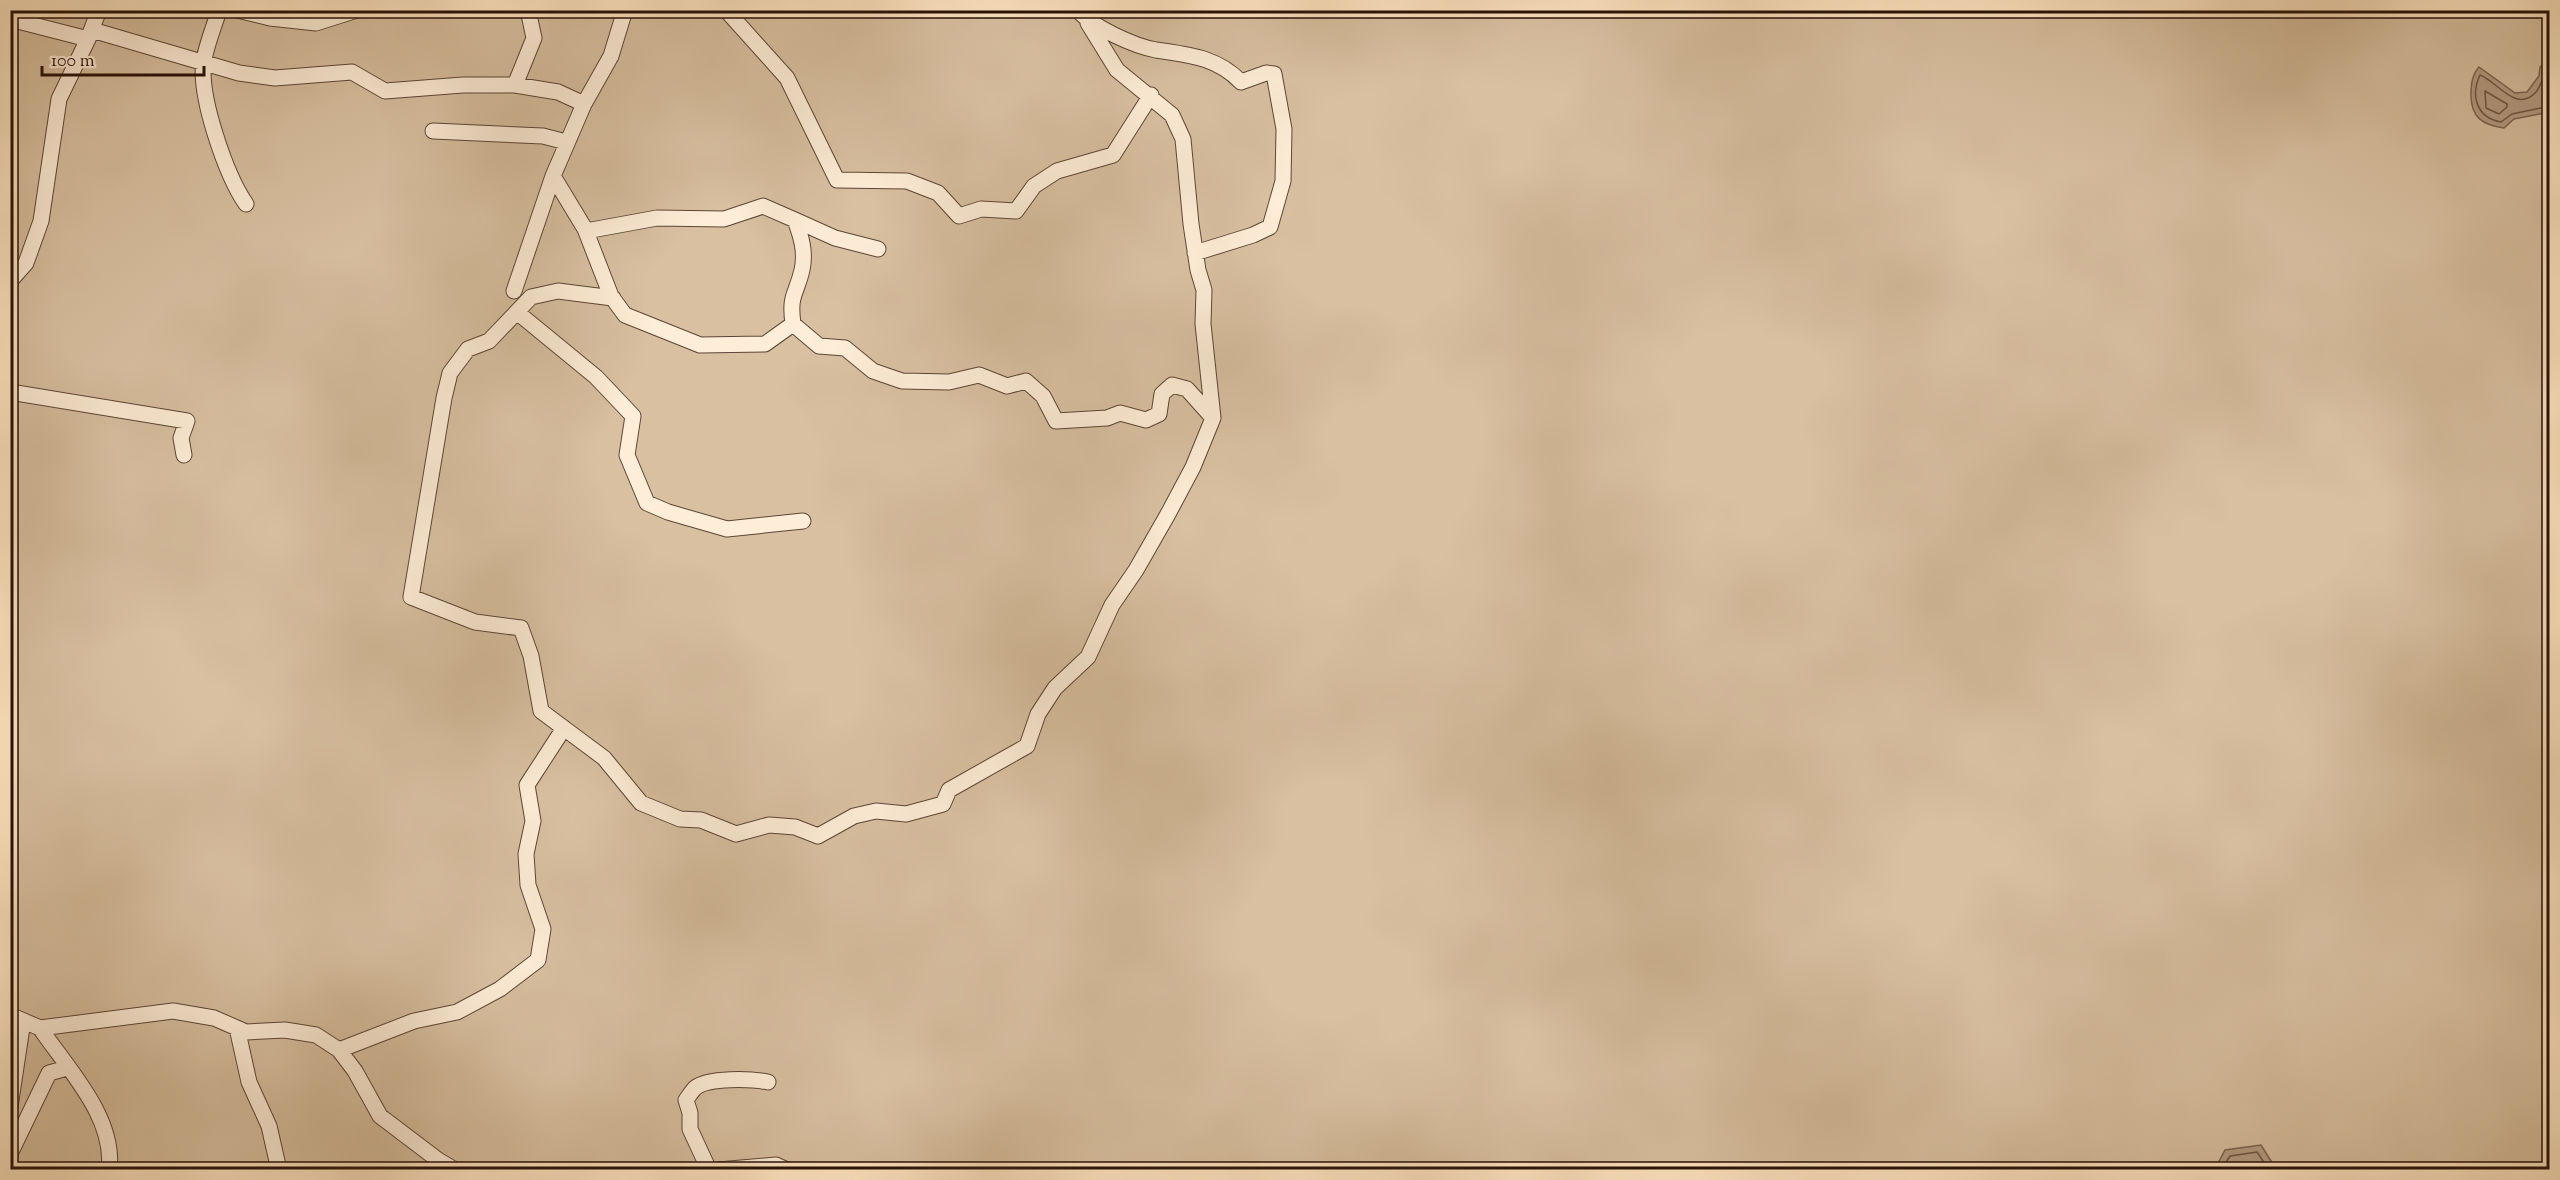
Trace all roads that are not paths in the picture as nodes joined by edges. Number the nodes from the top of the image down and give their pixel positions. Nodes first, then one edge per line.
1 (99, 10) edge
2 (219, 10) edge
3 (237, 10) edge
4 (357, 10) edge
5 (528, 10) edge
6 (625, 10) edge
7 (726, 10) edge
8 (1078, 10) edge
9 (10, 19) edge
10 (1088, 23) junction
11 (90, 35) junction
12 (204, 62) junction
13 (515, 86) junction
14 (1151, 95) junction
15 (584, 104) junction
16 (433, 131) dead end
17 (566, 142) junction
18 (553, 176) junction
19 (246, 204) dead end
20 (795, 220) junction
21 (586, 231) junction
22 (878, 249) dead end
23 (1195, 253) junction
24 (12, 277) edge
25 (514, 291) dead end
26 (613, 298) junction
27 (518, 313) junction
28 (793, 324) junction
29 (10, 392) edge
30 (1213, 418) junction
31 (183, 455) dead end
32 (803, 520) dead end
33 (564, 728) junction
34 (17, 1018) edge
35 (40, 1028) junction
36 (237, 1028) junction
37 (339, 1050) junction
38 (67, 1068) junction
39 (768, 1082) dead end
40 (10, 1107) edge
41 (10, 1154) edge
42 (435, 1165) edge
43 (109, 1170) edge
44 (279, 1170) edge
45 (455, 1170) edge
46 (709, 1170) edge
47 (718, 1170) edge
48 (787, 1170) edge

1 - 11 street
2 - 12 street
3 - 4 street
5 - 13 street
6 - 15 street
7 - 14 street
8 - 10 street
9 - 11 street
10 - 14 street
10 - 23 street
11 - 12 street
11 - 24 street
12 - 13 street
12 - 19 street
13 - 15 street
14 - 23 street
15 - 17 street
16 - 17 street
17 - 18 street
18 - 21 street
18 - 25 street
20 - 21 street
20 - 22 street
20 - 28 street
21 - 26 street
23 - 30 street
26 - 27 street
26 - 28 street
27 - 32 street
27 - 33 street
28 - 30 street
29 - 31 street
30 - 33 street
33 - 37 street
34 - 35 street
34 - 40 street
35 - 36 street
35 - 38 street
36 - 37 street
36 - 44 street
37 - 42 street
38 - 41 street
38 - 43 street
39 - 46 street
42 - 45 street
47 - 48 street

